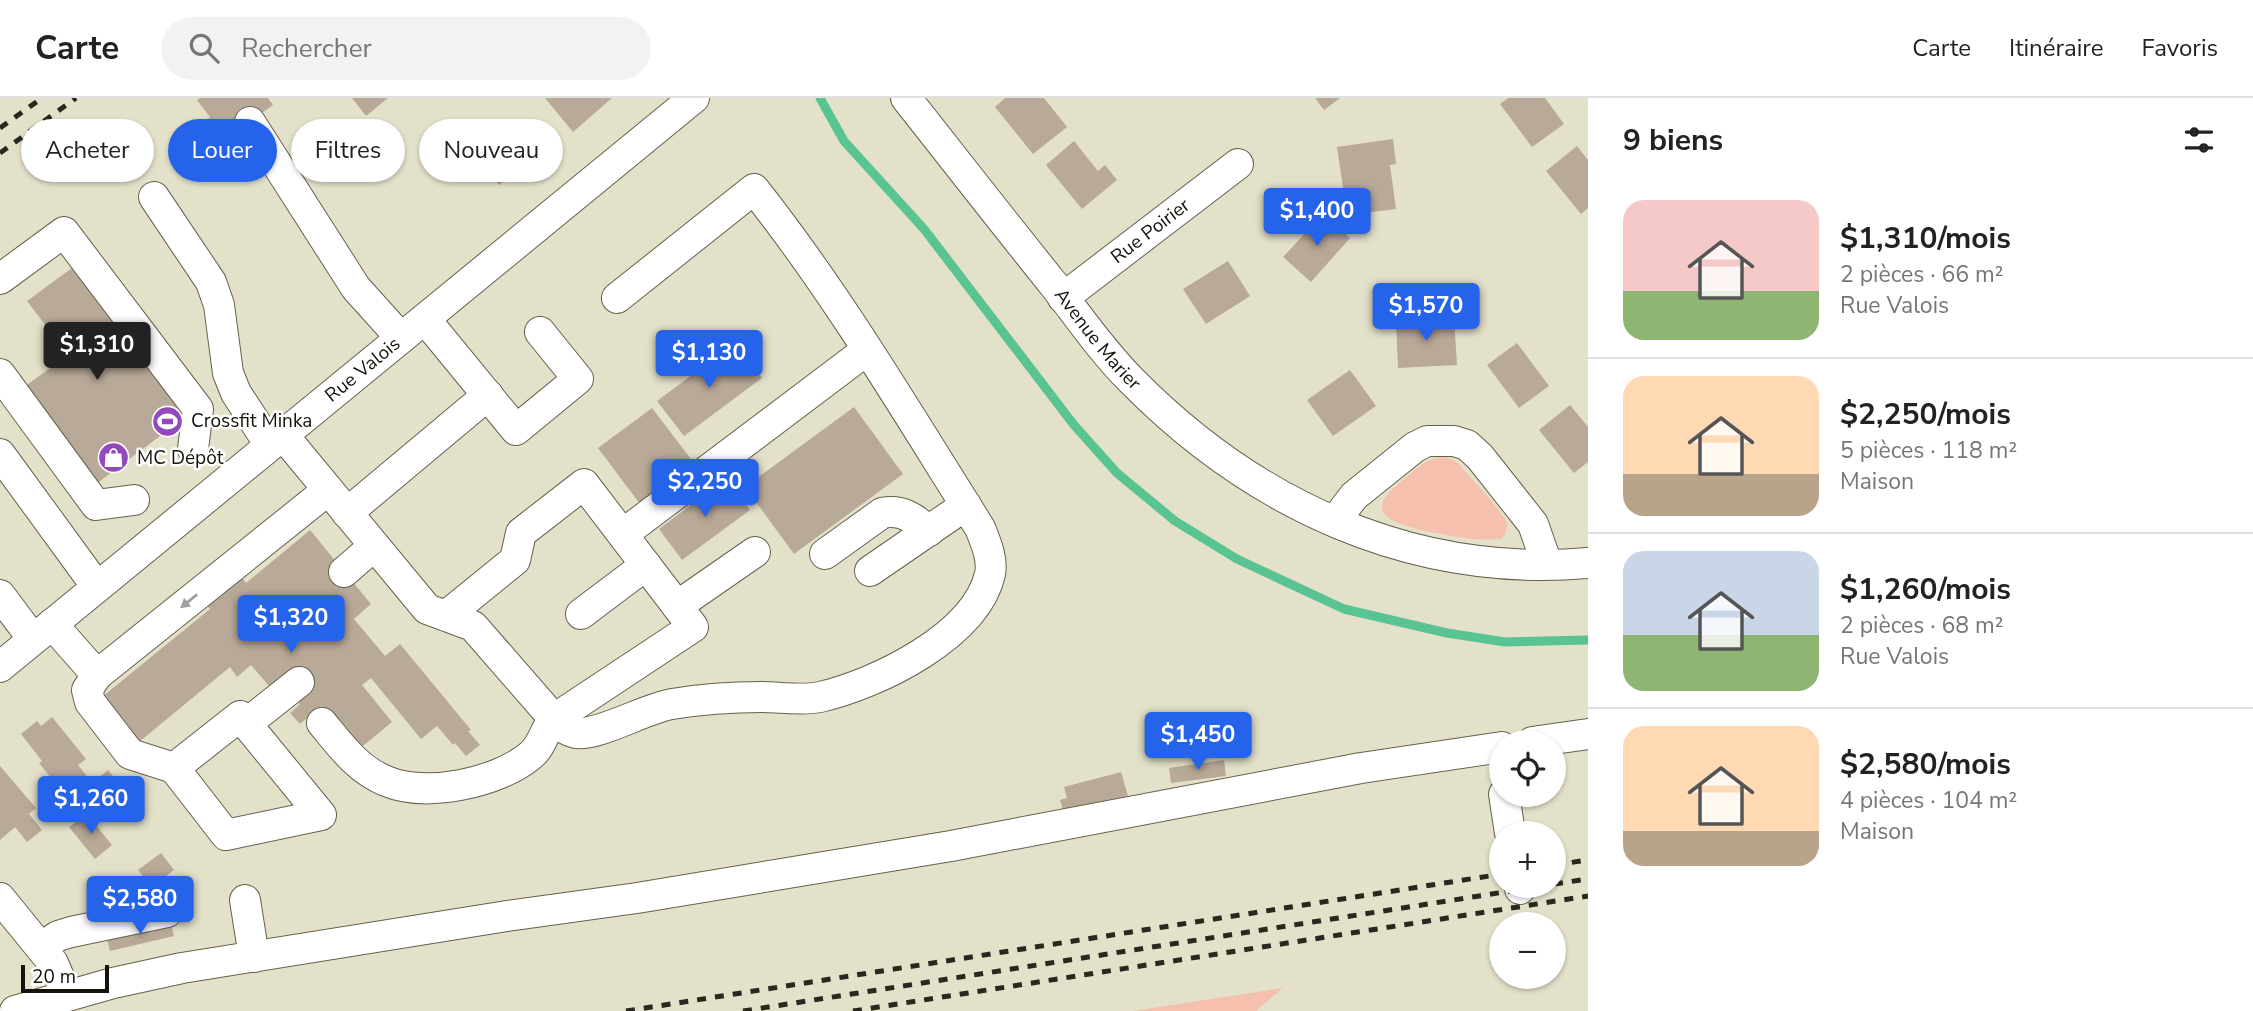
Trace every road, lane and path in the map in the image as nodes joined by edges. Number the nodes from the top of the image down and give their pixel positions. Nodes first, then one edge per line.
1 (694, 98) edge
2 (906, 98) edge
3 (277, 164) edge
4 (1238, 164) dead end
5 (154, 197) dead end
6 (0, 279) edge
7 (617, 298) dead end
8 (1063, 298) junction
9 (425, 319) junction
10 (540, 332) dead end
11 (401, 338) junction
12 (867, 350) junction
13 (0, 374) edge
14 (488, 395) junction
15 (177, 424) dead end
16 (276, 440) junction
17 (193, 449) junction
18 (0, 454) edge
19 (220, 486) junction
20 (328, 490) junction
21 (966, 505) junction
22 (347, 513) junction
23 (1338, 523) junction
24 (929, 531) junction
25 (623, 534) junction
26 (161, 535) junction
27 (374, 545) junction
28 (755, 552) dead end
29 (825, 554) dead end
30 (1588, 563) edge
31 (1548, 564) junction
32 (646, 565) junction
33 (870, 571) dead end
34 (344, 572) dead end
35 (97, 587) junction
36 (0, 595) edge
37 (677, 606) junction
38 (581, 614) dead end
39 (446, 616) junction
40 (43, 632) junction
41 (0, 667) edge
42 (97, 675) junction
43 (299, 682) dead end
44 (554, 719) junction
45 (322, 723) dead end
46 (246, 724) junction
47 (1588, 734) edge
48 (1566, 737) edge
49 (1489, 749) edge
50 (174, 768) junction
51 (0, 898) edge
52 (245, 900) dead end
53 (167, 912) dead end
54 (42, 947) junction
55 (254, 957) junction
56 (67, 996) junction
57 (15, 1011) edge

1 - 9 street, Rue Valois
2 - 8 street, Avenue Marier
3 - 11 street
4 - 8 street, Rue Poirier
5 - 16 street
6 - 17 street
7 - 12 street
8 - 23 street, Avenue Marier
9 - 11 street, Rue Valois
9 - 14 street
10 - 14 street
11 - 16 street, Rue Valois
12 - 21 street
12 - 25 street
13 - 26 street
14 - 22 street
15 - 17 street
16 - 19 street, Rue Valois
16 - 20 street
17 - 19 street
18 - 35 street
19 - 26 street, Rue Valois
20 - 22 street
20 -> 42 street
21 - 24 street
21 - 44 street
22 - 27 street
23 - 31 street, Avenue Marier
23 - 31 street
24 - 29 street
24 - 33 street
25 - 32 street
25 - 39 street
26 - 35 street, Rue Valois
27 - 34 street
27 - 39 street
28 - 37 street
30 - 31 street, Avenue Marier
32 - 37 street
32 - 38 street
35 - 40 street, Rue Valois
36 - 40 street
37 - 44 street
39 - 44 street
40 - 41 street, Rue Valois
40 - 42 street
42 - 50 street
43 - 46 street
44 - 45 street
46 - 50 street
46 - 50 street
47 - 48 street
49 - 55 street
51 - 54 street
52 - 55 street
53 - 54 street
54 - 56 street
55 - 56 street
56 - 57 street

